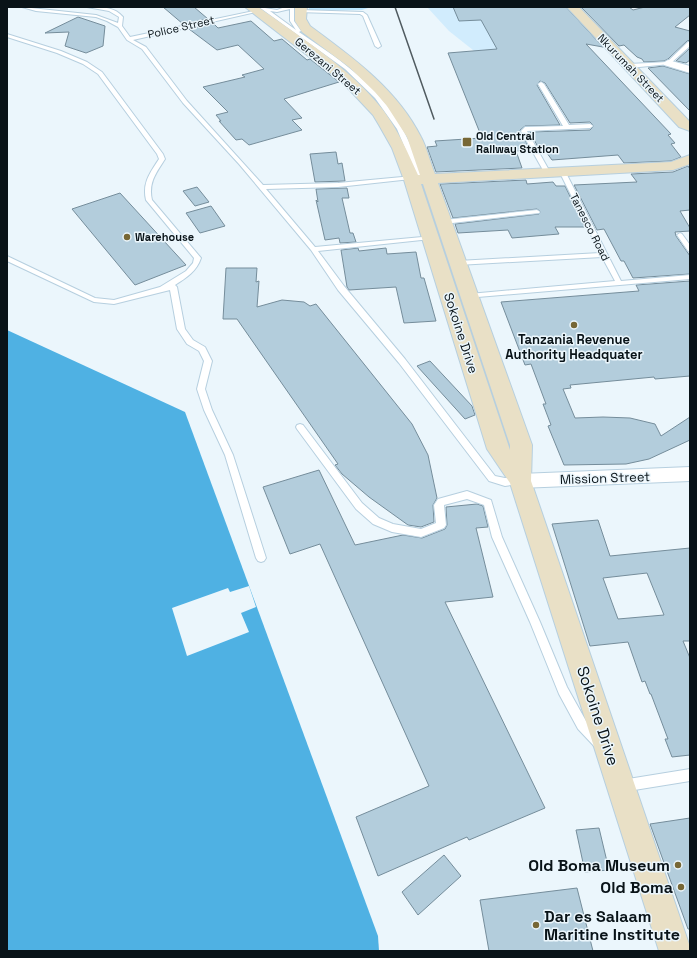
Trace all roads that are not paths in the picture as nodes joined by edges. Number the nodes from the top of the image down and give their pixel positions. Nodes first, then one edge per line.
1 (24, 7) edge
2 (89, 7) edge
3 (573, 7) edge
4 (257, 8) edge
5 (296, 8) edge
6 (120, 26) junction
7 (7, 35) edge
8 (129, 39) junction
9 (307, 40) junction
10 (690, 43) edge
11 (378, 46) dead end
12 (668, 63) junction
13 (629, 66) junction
14 (690, 70) edge
15 (542, 84) dead end
16 (590, 126) dead end
17 (567, 127) junction
18 (688, 127) edge
19 (690, 159) edge
20 (554, 172) junction
21 (418, 179) junction
22 (261, 187) junction
23 (536, 212) dead end
24 (444, 222) junction
25 (680, 235) dead end
26 (431, 237) junction
27 (313, 249) junction
28 (690, 250) edge
29 (604, 255) junction
30 (7, 258) edge
31 (458, 263) junction
32 (690, 277) edge
33 (619, 283) junction
34 (163, 289) junction
35 (469, 296) junction
36 (300, 427) dead end
37 (690, 474) edge
38 (520, 481) junction
39 (261, 558) dead end
40 (612, 757) junction
41 (690, 775) edge
42 (621, 786) junction
43 (675, 951) edge

1 - 6 lane
2 - 6 lane
3 - 13 main road, Nkurumah Street
4 - 5 lane
4 - 8 lane, Police Street
4 - 9 lane
4 - 21 main road, Gerezani Street
5 - 9 lane
5 - 11 lane
5 - 21 main road, Gerezani Street
6 - 8 lane
7 - 34 lane
8 - 22 lane
9 - 21 lane
10 - 12 lane
12 - 13 lane
12 - 14 street
13 - 18 main road, Nkurumah Street
15 - 17 lane
16 - 17 lane
17 - 20 lane, Tanesco Road
19 - 20 main road
20 - 21 main road
20 - 29 lane, Tanesco Road
21 - 22 lane
21 - 24 main road, Sokoine Drive
21 - 26 main road, Sokoine Drive
22 - 27 lane
23 - 24 lane
24 - 31 main road, Sokoine Drive
25 - 28 lane
26 - 27 lane
26 - 38 main road, Sokoine Drive
27 - 38 lane
29 - 31 lane
29 - 33 lane, Tanesco Road
30 - 34 lane
31 - 35 main road, Sokoine Drive
32 - 33 lane
33 - 35 lane
34 - 39 lane
35 - 38 main road, Sokoine Drive
36 - 40 lane
37 - 38 street, Mission Street
38 - 40 main road, Sokoine Drive
40 - 42 main road, Sokoine Drive
41 - 42 lane
42 - 43 main road, Sokoine Drive

